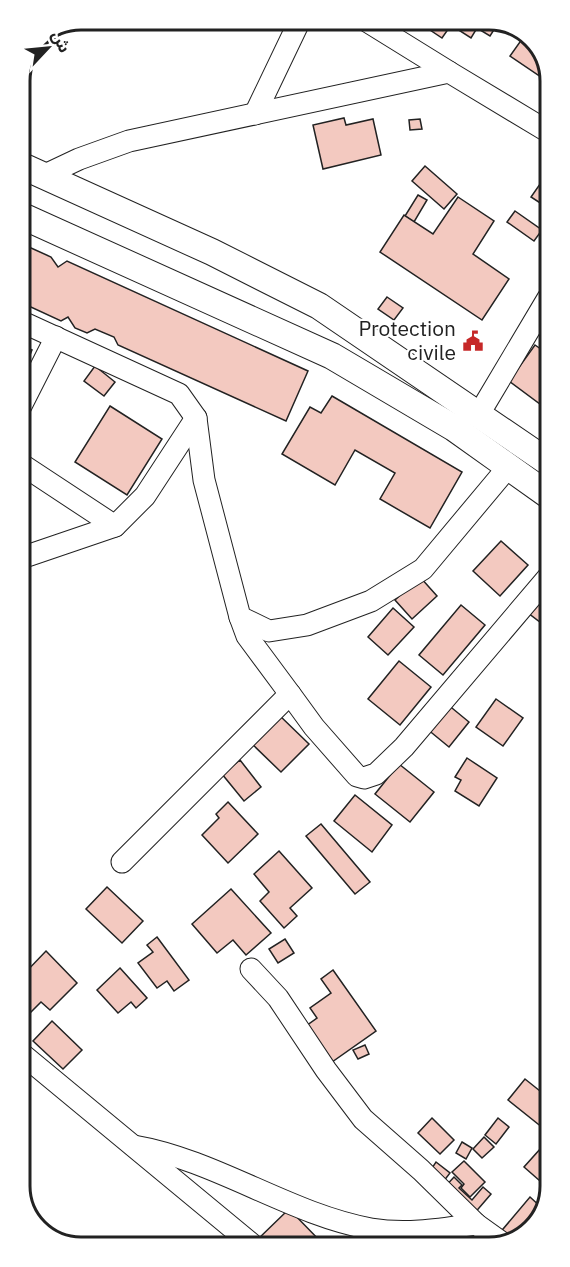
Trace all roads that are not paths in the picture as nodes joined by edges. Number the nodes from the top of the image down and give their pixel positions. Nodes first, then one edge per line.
1 (295, 30) edge
2 (381, 30) edge
3 (449, 72) junction
4 (255, 114) junction
5 (540, 127) edge
6 (30, 170) edge
7 (43, 176) junction
8 (30, 220) edge
9 (540, 311) edge
10 (30, 325) edge
11 (56, 337) junction
12 (30, 388) edge
13 (479, 414) junction
14 (196, 418) junction
15 (540, 456) edge
16 (509, 466) junction
17 (30, 470) edge
18 (540, 489) edge
19 (115, 526) junction
20 (30, 553) edge
21 (540, 587) edge
22 (240, 617) junction
23 (290, 693) junction
24 (122, 862) dead end
25 (251, 969) dead end
26 (30, 1061) edge
27 (134, 1146) junction
28 (476, 1224) junction
29 (243, 1237) edge
30 (494, 1237) edge

1 - 4 street
2 - 3 street
3 - 4 street
3 - 5 street
4 - 7 street
6 - 7 main road
7 - 13 main road
8 - 16 main road
9 - 13 street
10 - 11 street
11 - 12 street
11 - 14 street
13 - 15 main road
14 - 19 street
14 - 22 street
16 - 18 main road
16 - 22 street
17 - 19 street
19 - 20 street
21 - 23 street
22 - 23 street
23 - 24 street
25 - 28 street
26 - 27 street
27 - 28 street
27 - 29 street
28 - 30 street

